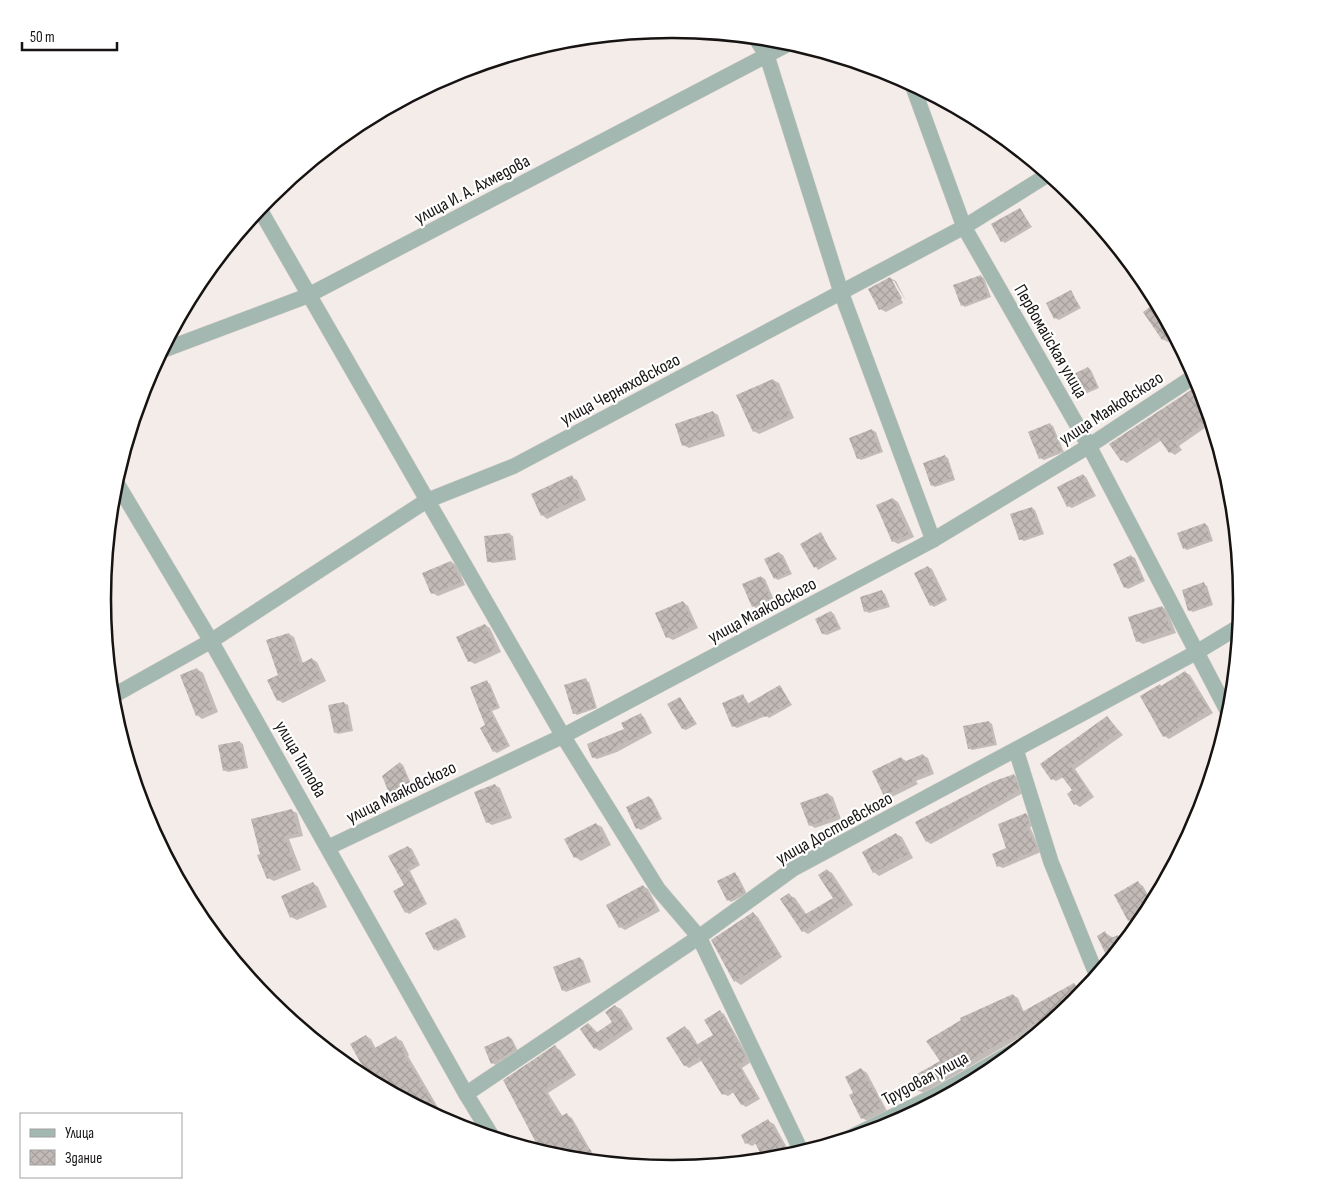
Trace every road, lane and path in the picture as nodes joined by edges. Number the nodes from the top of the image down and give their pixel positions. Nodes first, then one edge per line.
1 (760, 44) edge
2 (781, 48) edge
3 (767, 56) junction
4 (915, 93) edge
5 (1043, 178) edge
6 (263, 215) edge
7 (964, 227) junction
8 (841, 292) junction
9 (310, 294) junction
10 (170, 348) edge
11 (1189, 380) edge
12 (1089, 446) junction
13 (121, 490) edge
14 (426, 500) junction
15 (933, 540) junction
16 (1232, 631) edge
17 (211, 641) junction
18 (1197, 652) junction
19 (118, 693) edge
20 (1224, 704) edge
21 (564, 736) junction
22 (1016, 750) junction
23 (329, 847) junction
24 (699, 937) junction
25 (1094, 969) edge
26 (466, 1094) junction
27 (489, 1130) edge
28 (799, 1146) edge

1 - 3 street
2 - 3 street, улица И. А. Ахмедова
3 - 8 street
3 - 9 street, улица И. А. Ахмедова
4 - 7 street, Первомайская улица
5 - 7 street, улица Черняховского
6 - 9 street
7 - 8 street, улица Черняховского
7 - 12 street, Первомайская улица
8 - 14 street, улица Черняховского
8 - 15 street
9 - 10 street, улица И. А. Ахмедова
9 - 14 street
11 - 12 street, улица Маяковского
12 - 15 street, улица Маяковского
12 - 18 street, Первомайская улица
13 - 17 street, улица Титова
14 - 17 street, улица Черняховского
14 - 21 street
15 - 21 street, улица Маяковского
16 - 18 street, улица Достоевского
17 - 19 street, улица Черняховского
17 - 23 street, улица Титова
18 - 20 street, Первомайская улица
18 - 22 street, улица Достоевского
21 - 23 street, улица Маяковского
21 - 24 street
22 - 24 street, улица Достоевского
22 - 25 street
23 - 26 street, улица Титова
24 - 26 street, улица Достоевского
24 - 28 street
26 - 27 street, улица Титова

